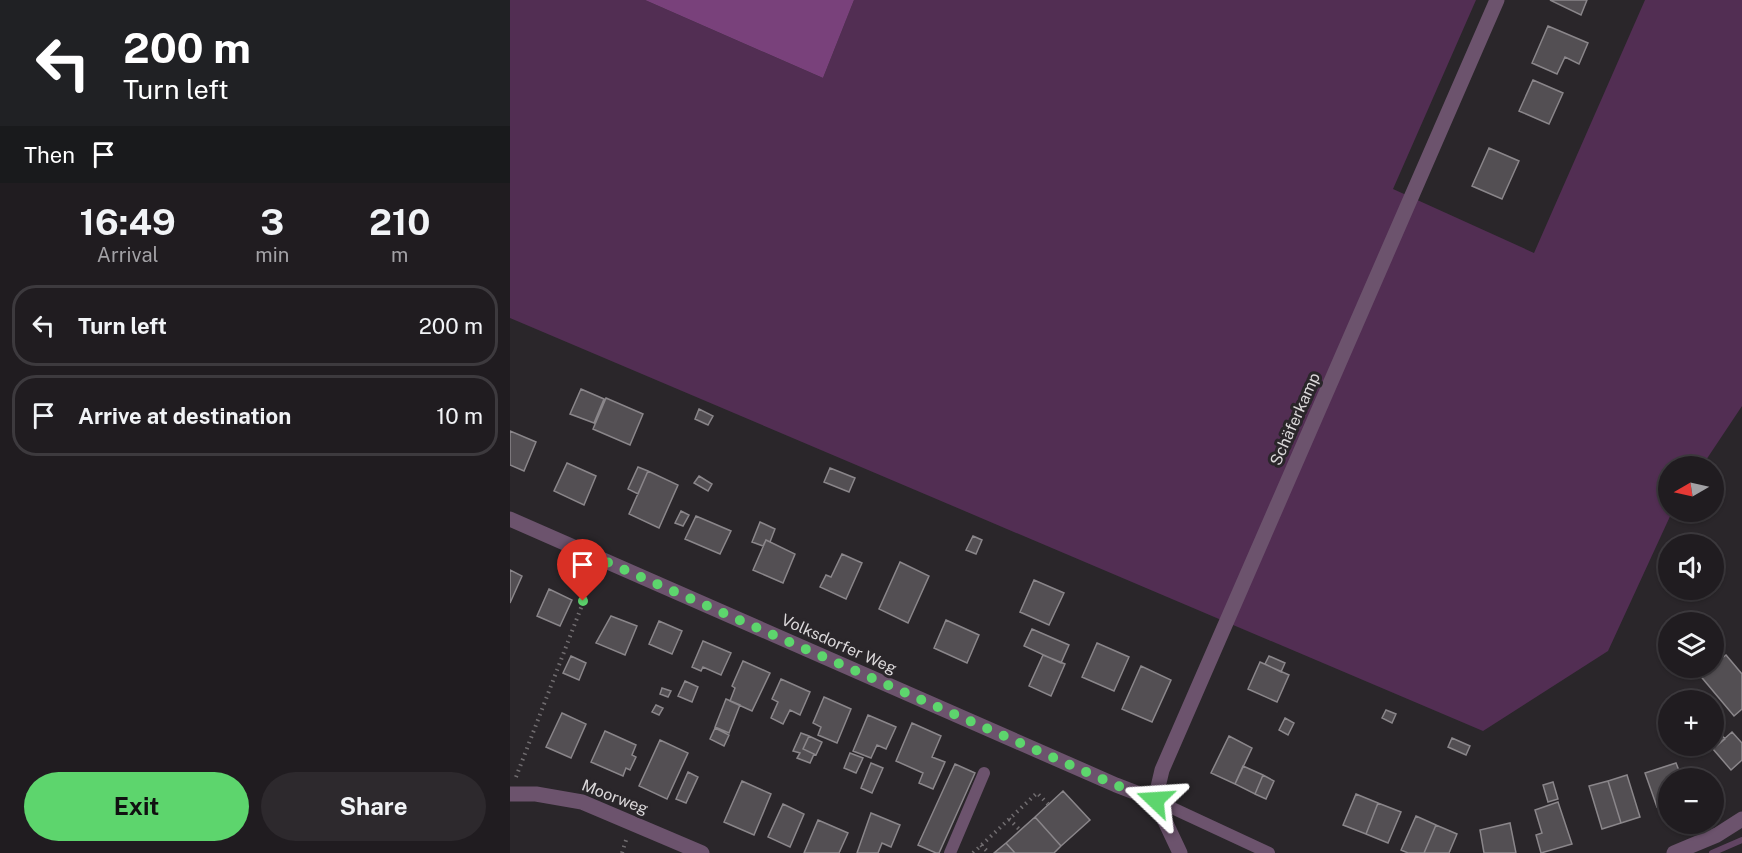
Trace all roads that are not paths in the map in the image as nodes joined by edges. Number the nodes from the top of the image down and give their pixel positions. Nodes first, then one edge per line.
1 (1497, 0) edge
2 (510, 519) edge
3 (984, 773) dead end
4 (512, 787) edge
5 (1155, 800) junction
6 (1742, 819) edge
7 (702, 853) edge
8 (950, 853) edge
9 (1180, 853) edge
10 (1269, 853) edge
11 (1674, 853) edge

1 - 5 street, Schäferkamp
2 - 5 street, Volksdorfer Weg
3 - 8 lane
4 - 7 street, Moorweg
5 - 9 street
5 - 10 lane
6 - 11 street

